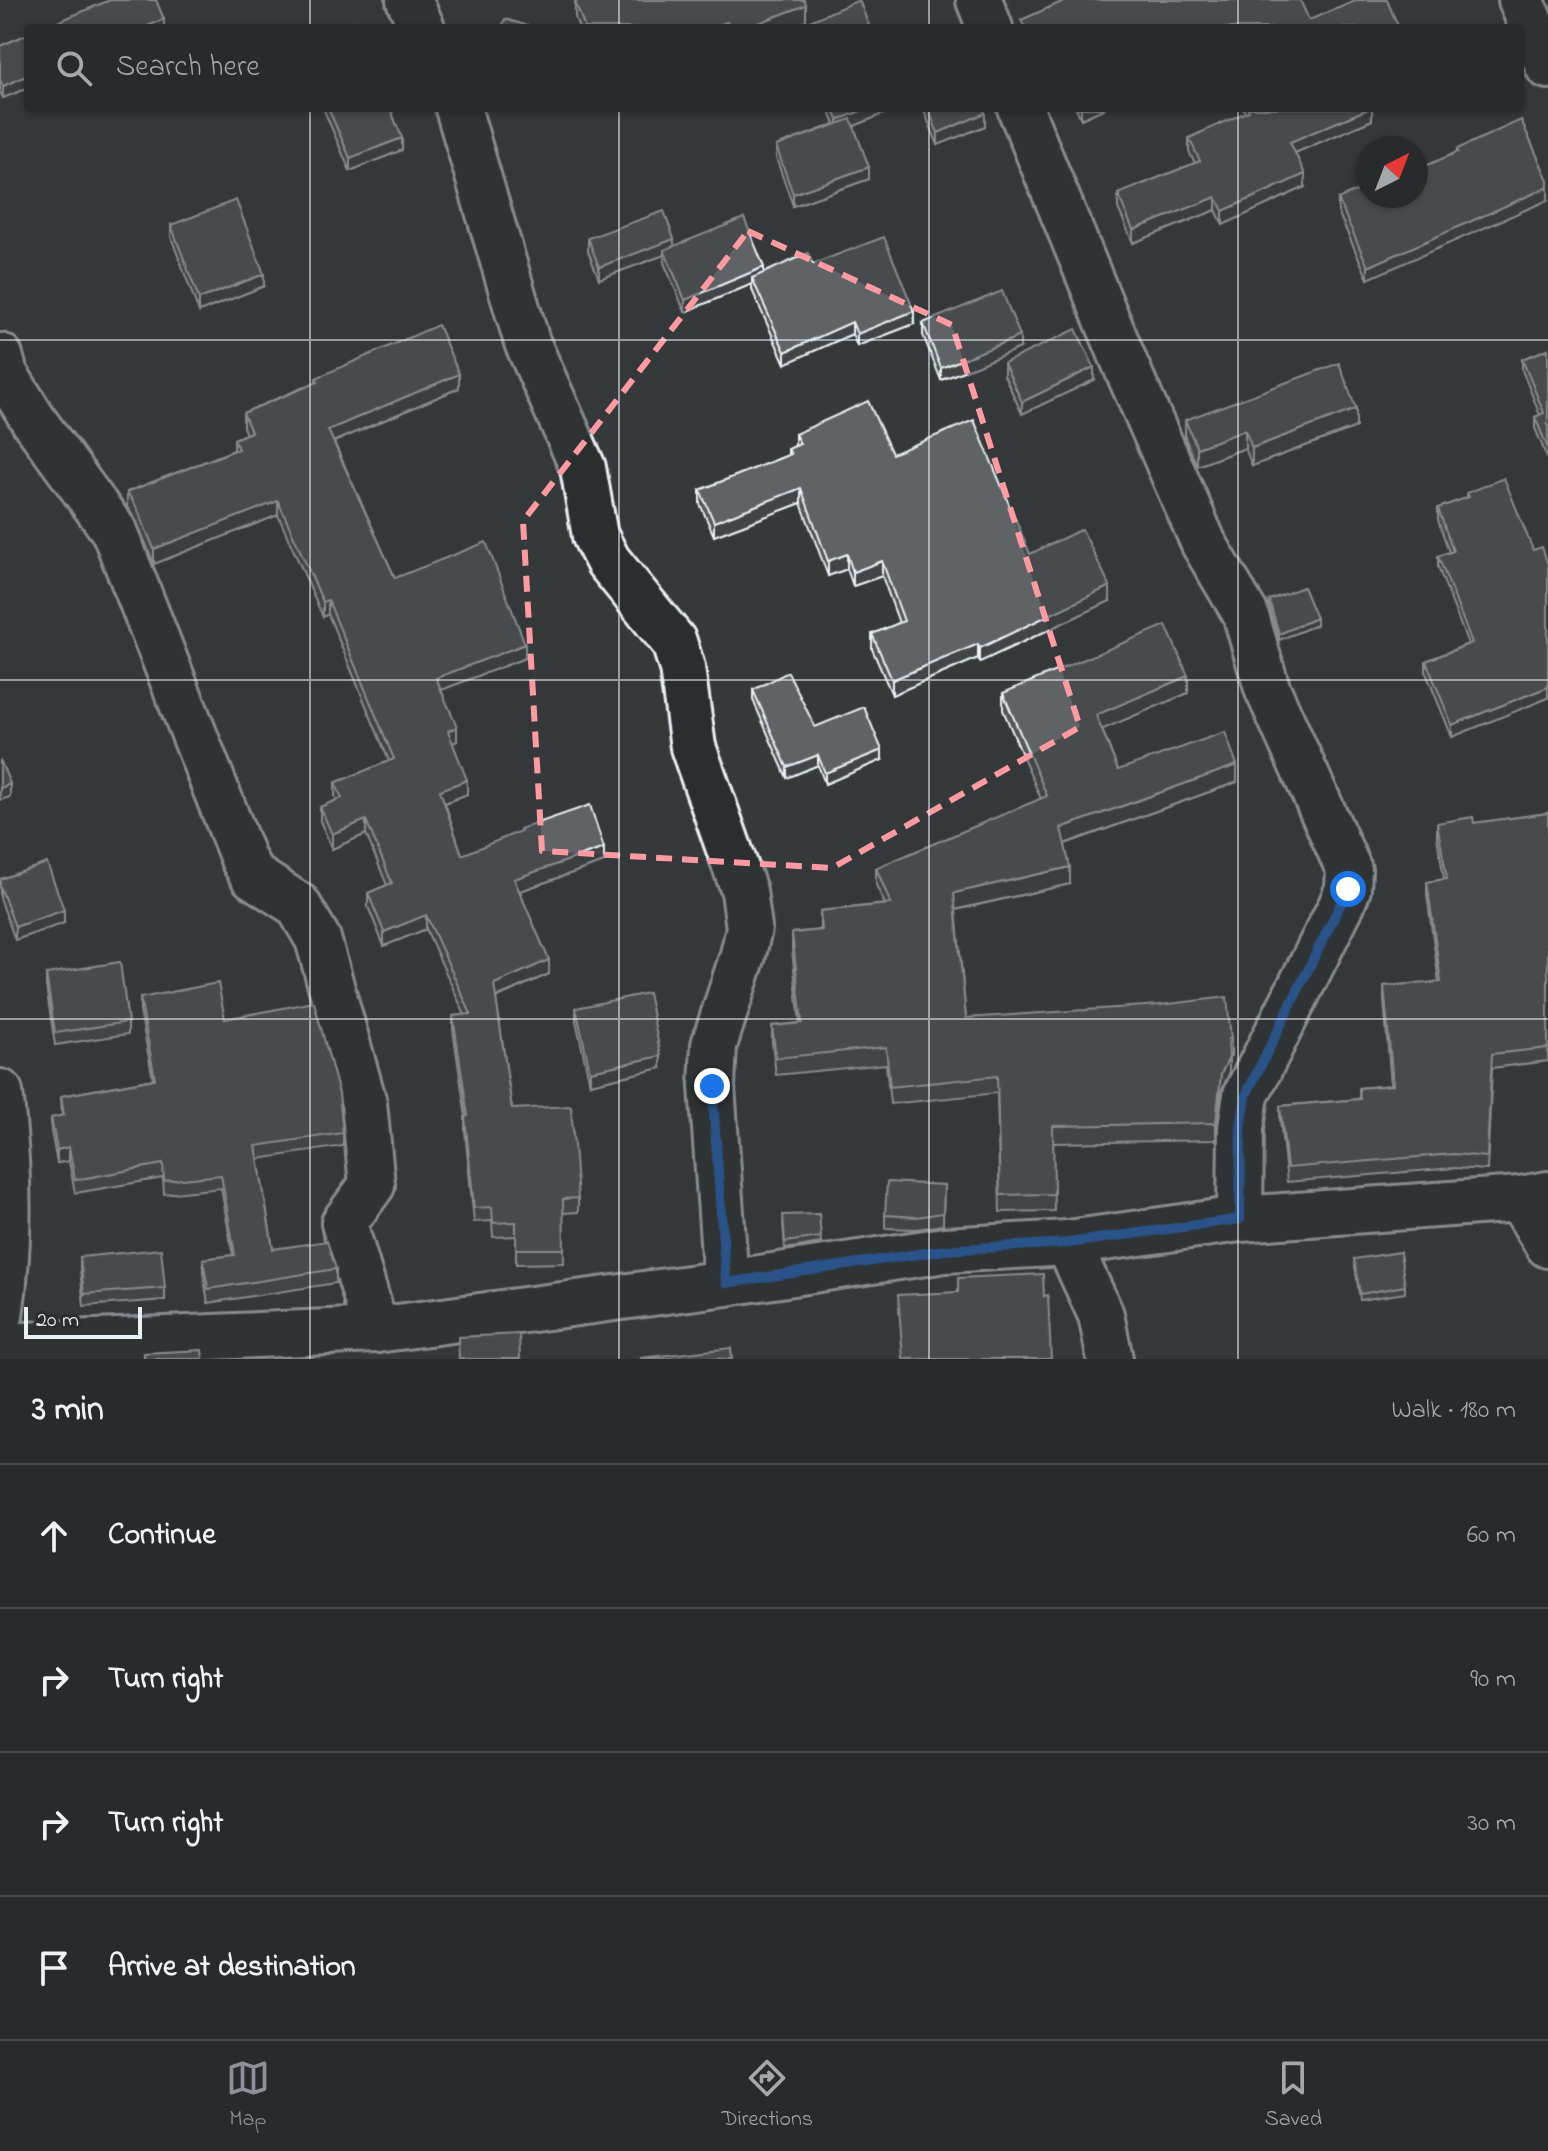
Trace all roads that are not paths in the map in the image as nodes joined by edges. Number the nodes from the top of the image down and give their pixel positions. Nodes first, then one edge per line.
1 (409, 0) edge
2 (979, 0) edge
3 (1521, 0) edge
4 (420, 24) edge
5 (988, 24) edge
6 (1548, 66) edge
7 (459, 112) edge
8 (1022, 112) edge
9 (0, 356) edge
10 (0, 1092) edge
11 (1534, 1197) edge
12 (1240, 1219) junction
13 (1068, 1243) junction
14 (1548, 1245) edge
15 (726, 1283) junction
16 (0, 1316) edge
17 (376, 1330) junction
18 (0, 1346) edge
19 (1110, 1359) edge

1 - 4 street
2 - 5 street
3 - 6 street
7 - 15 street
8 - 12 street
9 - 17 street
10 - 16 street
11 - 12 street
11 - 14 street
12 - 13 street
13 - 15 street
13 - 19 street
15 - 17 street
17 - 18 street

